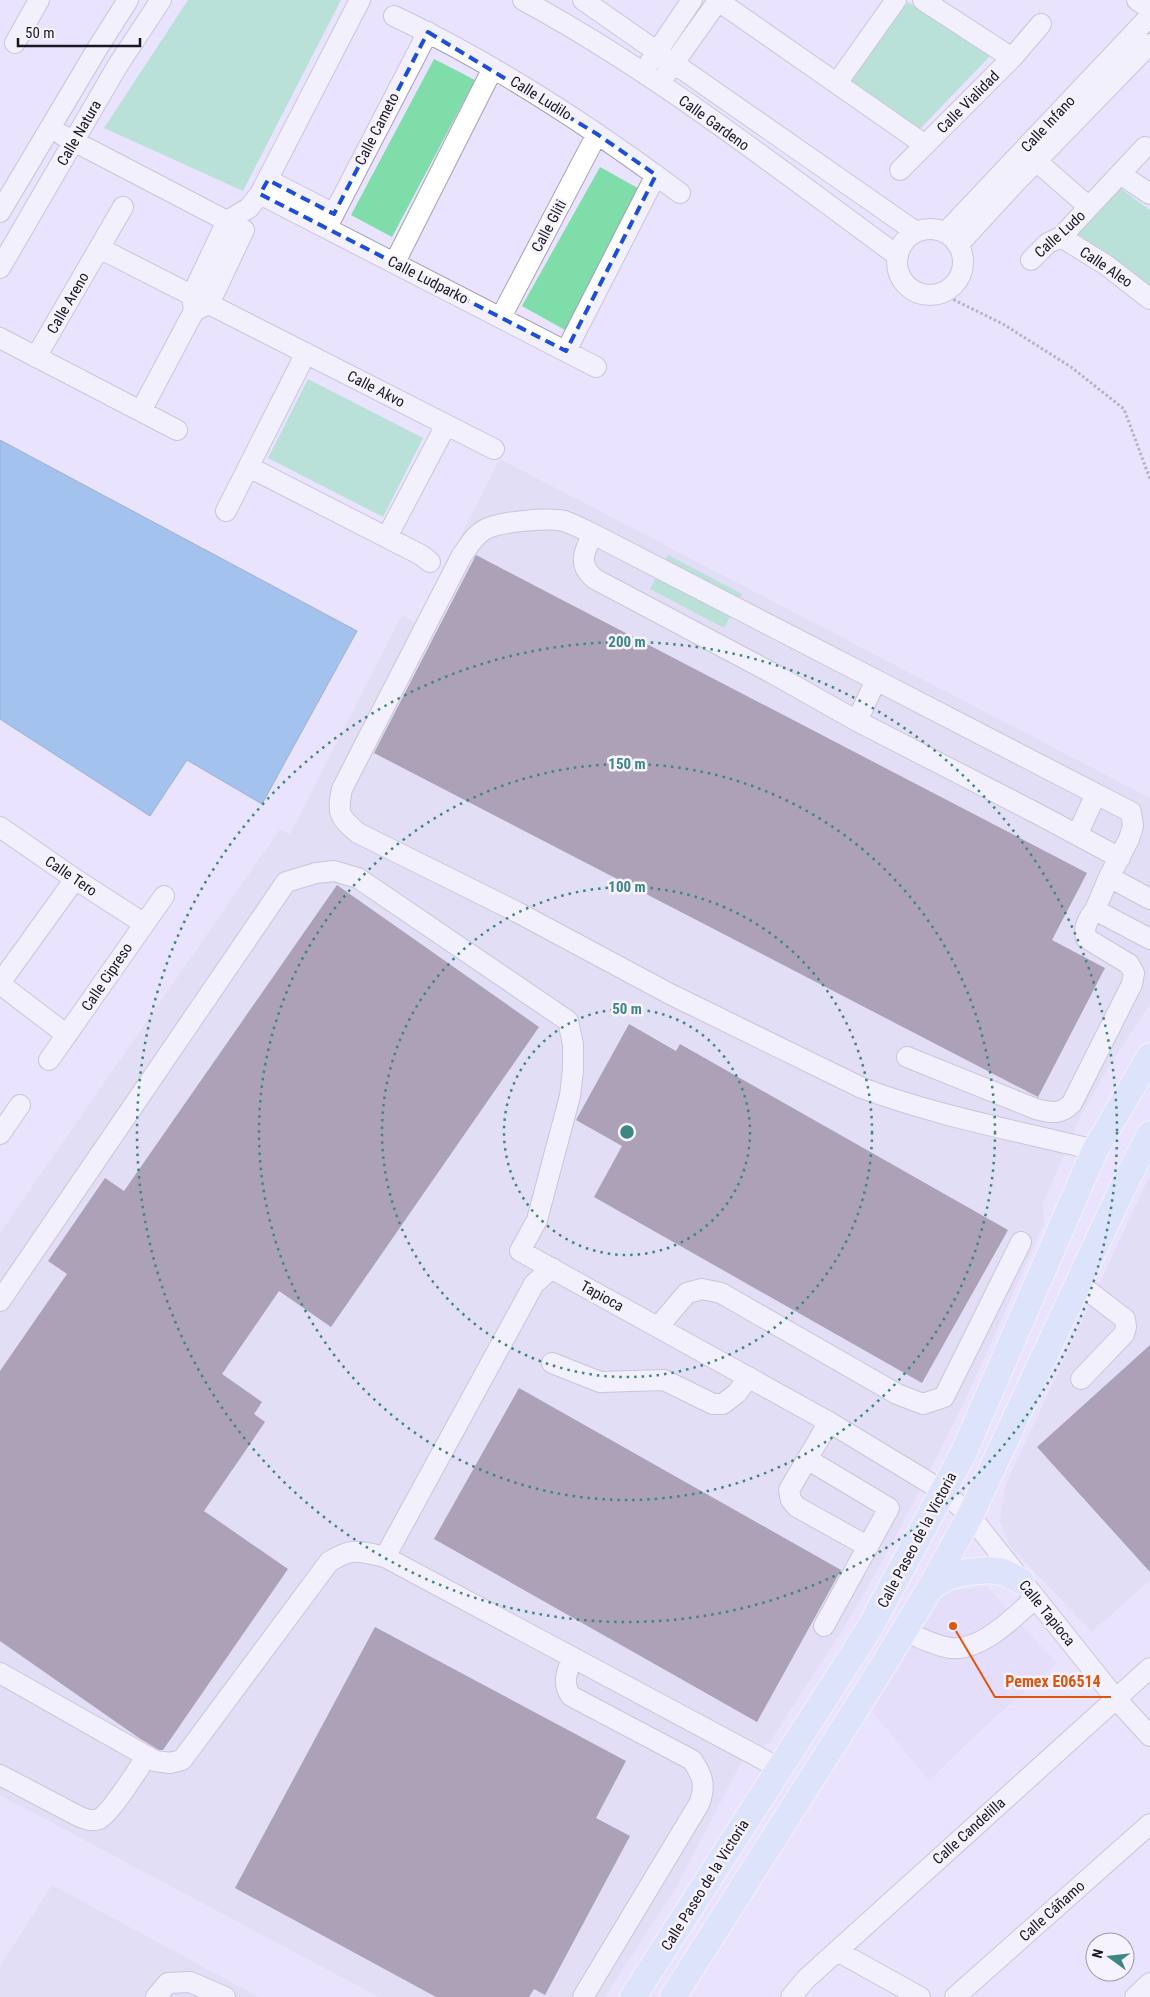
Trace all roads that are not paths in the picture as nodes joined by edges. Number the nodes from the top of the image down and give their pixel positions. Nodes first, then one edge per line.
1 (39, 0) edge
2 (128, 0) edge
3 (161, 0) edge
4 (360, 0) edge
5 (524, 0) edge
6 (583, 0) edge
7 (692, 0) edge
8 (717, 0) edge
9 (896, 0) edge
10 (923, 0) edge
11 (1137, 0) edge
12 (743, 7) edge
13 (1150, 9) edge
14 (394, 16) dead end
15 (1150, 16) edge
16 (1041, 24) dead end
17 (428, 32) junction
18 (15, 44) dead end
19 (1150, 44) edge
20 (658, 52) junction
21 (1012, 58) junction
22 (674, 63) junction
23 (494, 68) junction
24 (651, 78) junction
25 (837, 83) junction
26 (50, 128) junction
27 (598, 134) junction
28 (74, 141) junction
29 (925, 145) junction
30 (1145, 147) dead end
31 (1030, 156) junction
32 (900, 170) dead end
33 (1120, 174) junction
34 (656, 175) junction
35 (264, 187) junction
36 (680, 193) dead end
37 (1150, 194) edge
38 (122, 207) dead end
39 (1089, 208) junction
40 (0, 212) edge
41 (330, 221) junction
42 (237, 222) junction
43 (916, 232) junction
44 (1061, 237) junction
45 (952, 239) junction
46 (99, 248) junction
47 (898, 256) junction
48 (1031, 260) dead end
49 (395, 262) junction
50 (0, 268) edge
51 (1150, 298) edge
52 (198, 303) junction
53 (501, 317) junction
54 (0, 338) edge
55 (566, 352) junction
56 (306, 353) junction
57 (36, 357) junction
58 (596, 366) dead end
59 (140, 411) junction
60 (446, 425) junction
61 (177, 430) dead end
62 (494, 449) dead end
63 (249, 466) junction
64 (226, 511) dead end
65 (592, 534) junction
66 (387, 537) junction
67 (430, 562) dead end
68 (876, 680) junction
69 (857, 721) junction
70 (1096, 794) junction
71 (0, 827) edge
72 (1076, 835) junction
73 (1120, 858) junction
74 (1109, 877) junction
75 (75, 879) junction
76 (1149, 895) edge
77 (164, 896) dead end
78 (1095, 910) junction
79 (143, 924) junction
80 (1150, 939) edge
81 (0, 984) edge
82 (67, 1035) junction
83 (1150, 1056) edge
84 (907, 1057) dead end
85 (50, 1060) dead end
86 (20, 1105) dead end
87 (1, 1130) edge
88 (1150, 1134) edge
89 (1095, 1150) junction
90 (1021, 1242) dead end
91 (552, 1268) junction
92 (1078, 1283) junction
93 (0, 1300) edge
94 (658, 1327) junction
95 (552, 1363) dead end
96 (749, 1377) junction
97 (1081, 1379) dead end
98 (830, 1422) junction
99 (807, 1460) junction
100 (943, 1491) junction
101 (970, 1516) junction
102 (867, 1546) junction
103 (386, 1557) junction
104 (930, 1588) junction
105 (1028, 1590) junction
106 (824, 1626) dead end
107 (904, 1631) junction
108 (572, 1657) junction
109 (1150, 1668) edge
110 (0, 1673) edge
111 (1116, 1699) junction
112 (1150, 1736) edge
113 (147, 1756) junction
114 (779, 1768) junction
115 (0, 1775) edge
116 (1150, 1824) edge
117 (733, 1902) junction
118 (837, 1951) junction
119 (1150, 1983) edge
120 (156, 1997) edge
121 (225, 1997) edge
122 (583, 1997) edge
123 (633, 1997) edge
124 (673, 1997) edge
125 (791, 1997) edge
126 (920, 1997) edge
127 (955, 1997) edge
128 (1135, 1997) edge

1 - 18 street
2 - 26 street, Calle Natura
3 - 28 street, Calle Natura
4 - 35 street
5 - 24 street, Calle Gardeno
6 - 20 street, Calle Gardeno
7 - 20 street
8 - 12 street, Calle Vialidad
8 - 22 street
9 - 25 street
10 - 21 street, Calle Vialidad
11 - 13 street
12 - 25 street, Calle Vialidad
14 - 17 street, Calle Ludilo
15 - 31 street, Calle Infano
16 - 21 street, Calle Vialidad
17 - 23 street, Calle Ludilo
17 - 41 street, Calle Cameto
19 - 31 street, Calle Infano
20 - 22 street, Calle Gardeno
20 - 24 street
21 - 29 street, Calle Vialidad
22 - 24 street
22 - 43 street, Calle Gardeno
23 - 27 street, Calle Ludilo
23 - 49 street
24 - 47 street, Calle Gardeno
25 - 29 street, Calle Vialidad
26 - 28 street
26 - 40 street, Calle Natura
27 - 34 street, Calle Ludilo
27 - 53 street, Calle Gliti
28 - 42 street
28 - 50 street, Calle Natura
29 - 32 street, Calle Vialidad
30 - 33 street, Calle Ludo
31 - 39 street, Calle Ludo
31 - 45 street, Calle Infano
33 - 37 street
33 - 39 street, Calle Ludo
34 - 36 street, Calle Ludilo
34 - 55 street
35 - 41 street, Calle Ludparko
35 - 42 street
38 - 46 street, Calle Areno
39 - 44 street, Calle Ludo
41 - 49 street, Calle Ludparko
42 - 52 street
43 - 45 street
43 - 47 street
44 - 48 street, Calle Ludo
44 - 51 street, Calle Aleo
45 - 47 street
46 - 52 street
46 - 57 street, Calle Areno
49 - 53 street, Calle Ludparko
52 - 56 street, Calle Akvo
52 - 59 street
53 - 55 street, Calle Ludparko
54 - 57 street
55 - 58 street, Calle Ludparko
56 - 60 street, Calle Akvo
56 - 63 street
57 - 59 street
59 - 61 street
60 - 62 street, Calle Akvo
60 - 66 street
63 - 64 street
63 - 66 street
65 - 68 street
65 - 69 street
65 - 89 street
66 - 67 street
68 - 69 street
68 - 70 street
69 - 72 street
70 - 72 street
70 - 73 street
71 - 75 street, Calle Tero
72 - 73 street
73 - 74 street
74 - 76 street
74 - 78 street
75 - 79 street, Calle Tero
75 - 81 street
77 - 79 street, Calle Cipreso
78 - 80 street
78 - 84 street
79 - 82 street, Calle Cipreso
81 - 82 street
82 - 85 street, Calle Cipreso
83 - 89 main road, Calle Paseo de la Victoria
86 - 87 street
88 - 92 main road, Calle Paseo de la Victoria
89 - 100 main road, Calle Paseo de la Victoria
90 - 94 street
91 - 93 street, Tapioca
91 - 94 street, Tapioca
91 - 103 street
92 - 97 street
92 - 101 main road, Calle Paseo de la Victoria
94 - 96 street, Tapioca
95 - 96 street
96 - 98 street, Tapioca
98 - 99 street
98 - 100 street, Tapioca
99 - 102 street
99 - 102 street
100 - 101 street, Calle Tapioca
100 - 114 main road, Calle Paseo de la Victoria
101 - 104 main road, Calle Paseo de la Victoria
101 - 105 street, Calle Tapioca
102 - 106 street
103 - 108 street
103 - 113 street
104 - 105 main road
104 - 107 main road, Calle Paseo de la Victoria
105 - 107 street
105 - 111 street, Calle Tapioca
107 - 117 main road, Calle Paseo de la Victoria
108 - 114 street
108 - 122 street
109 - 111 street, Calle Candelilla
110 - 113 street
111 - 112 street, Calle Tapioca
111 - 118 street, Calle Candelilla
113 - 115 street
114 - 117 main road
114 - 123 main road, Calle Paseo de la Victoria
116 - 127 street, Calle Cáñamo
117 - 124 main road, Calle Paseo de la Victoria
118 - 125 street, Calle Candelilla
118 - 126 street
119 - 128 street
120 - 121 street

